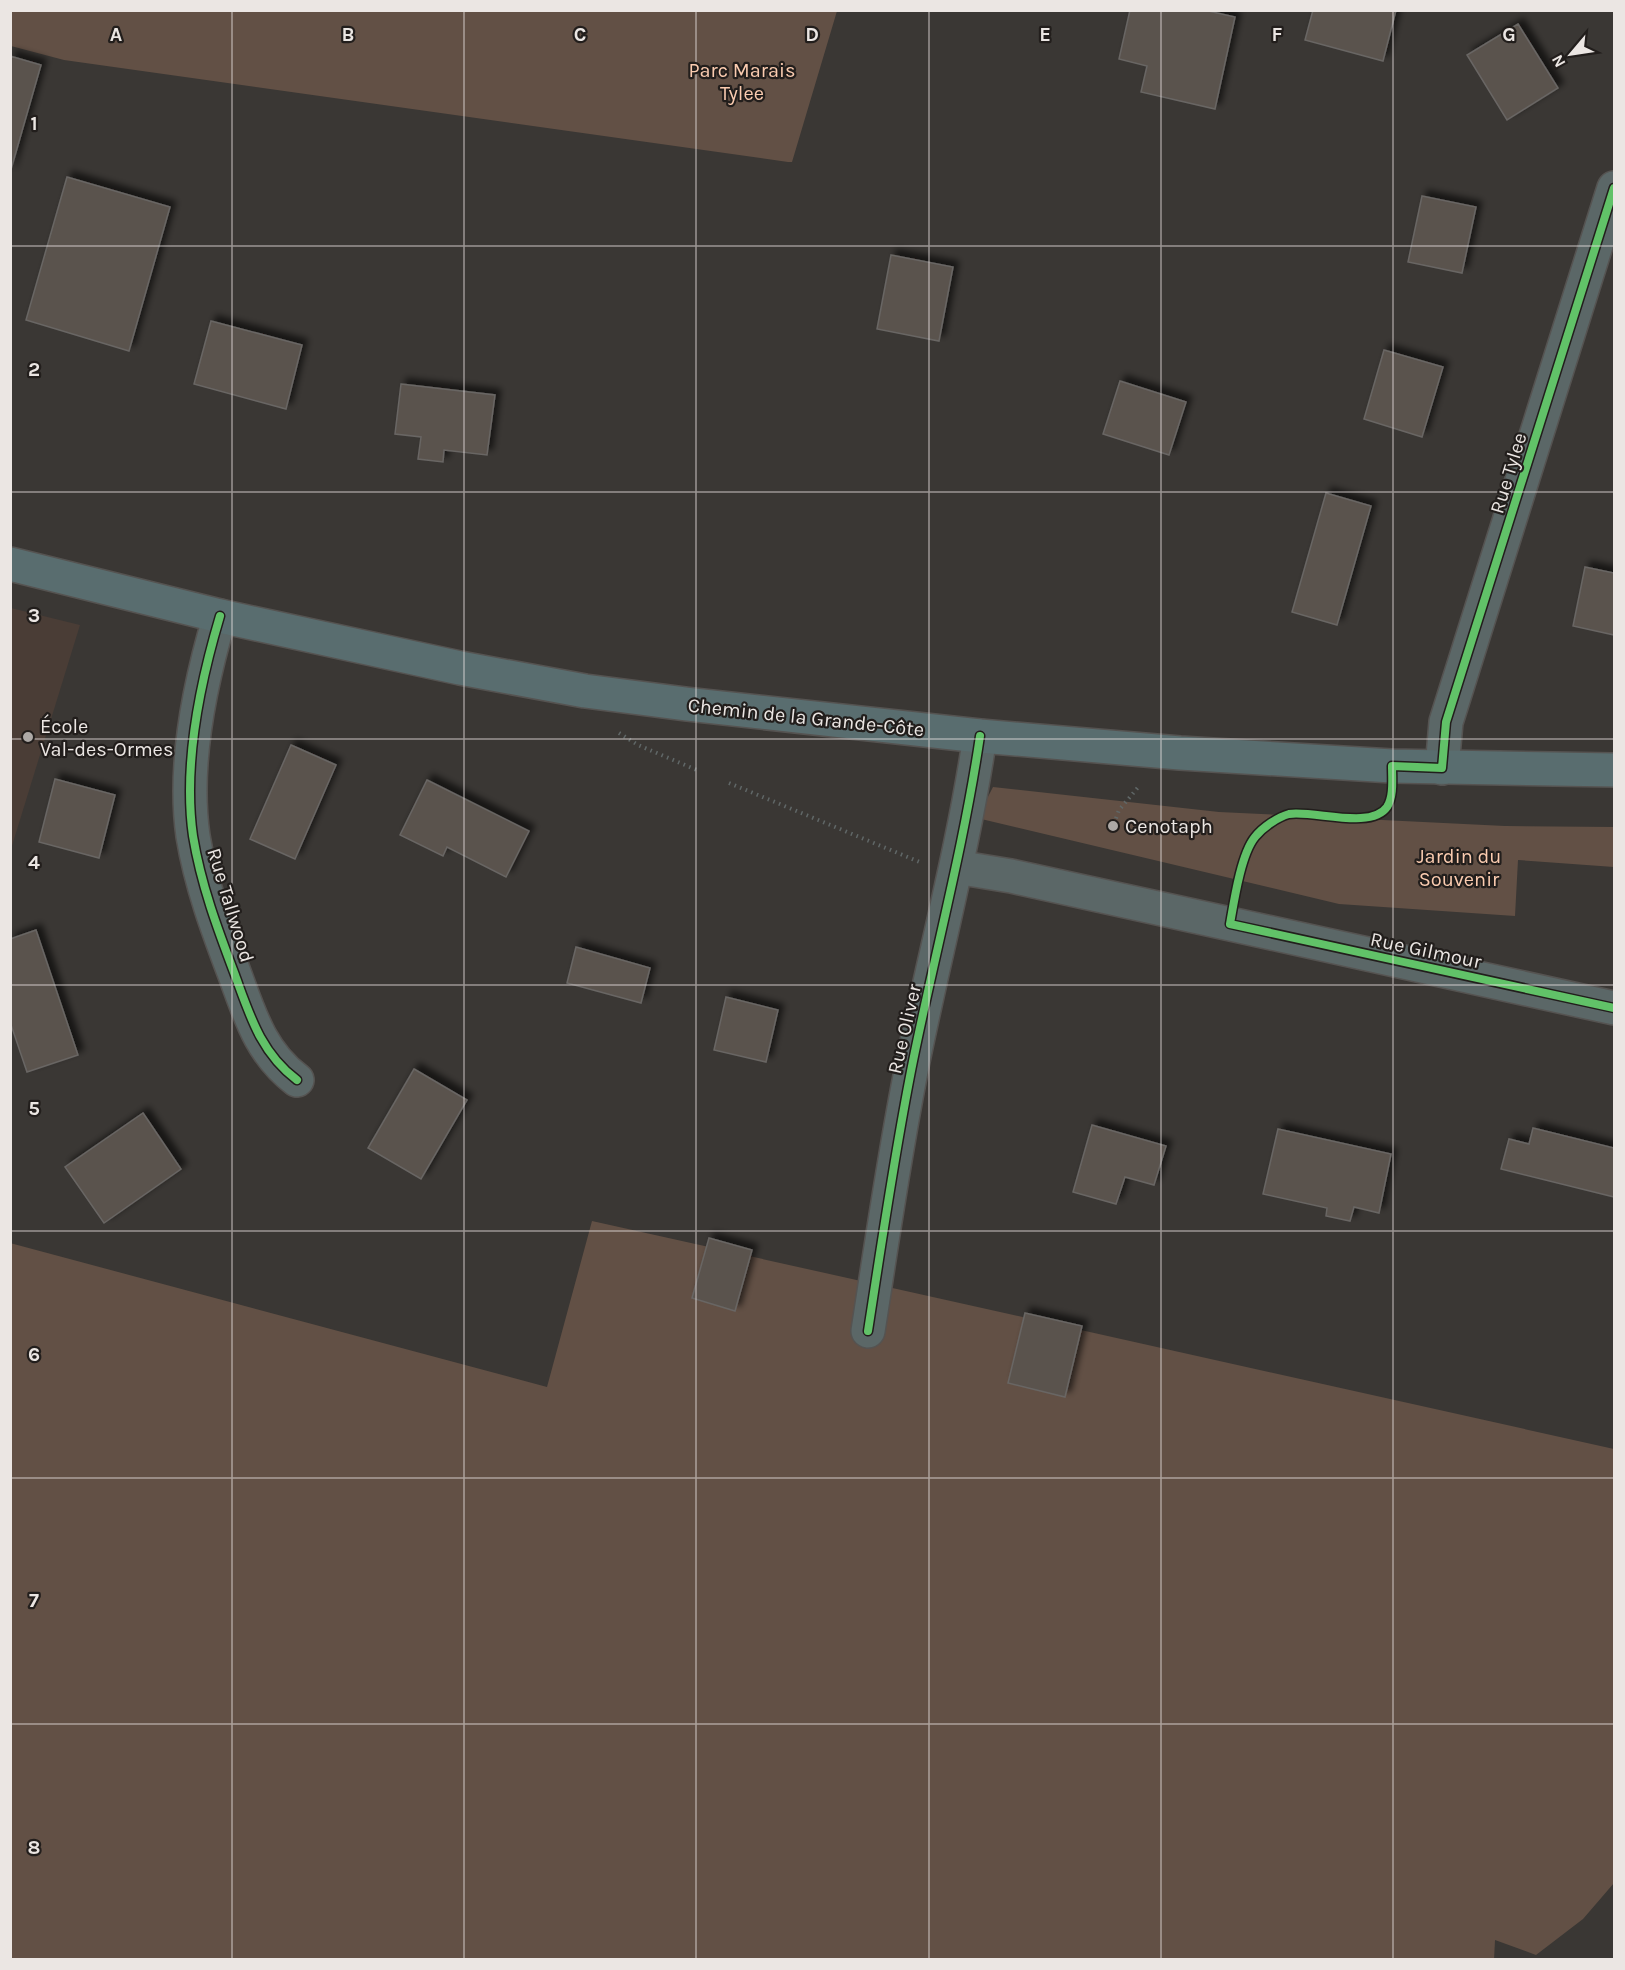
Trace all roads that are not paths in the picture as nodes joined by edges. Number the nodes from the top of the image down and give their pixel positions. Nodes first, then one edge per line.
1 (1614, 188) edge
2 (13, 571) edge
3 (220, 616) junction
4 (980, 736) junction
5 (1442, 768) junction
6 (1614, 770) edge
7 (942, 866) junction
8 (1614, 1008) edge
9 (297, 1080) dead end
10 (868, 1331) dead end

1 - 5 street, Rue Tylee
2 - 3 main road, Chemin de la Grande-Côte
3 - 4 main road, Chemin de la Grande-Côte
3 - 9 street, Rue Tallwood
4 - 5 main road, Chemin de la Grande-Côte
4 - 7 street, Rue Oliver
5 - 6 main road, Chemin de la Grande-Côte
7 - 8 street, Rue Gilmour
7 - 10 street, Rue Oliver

